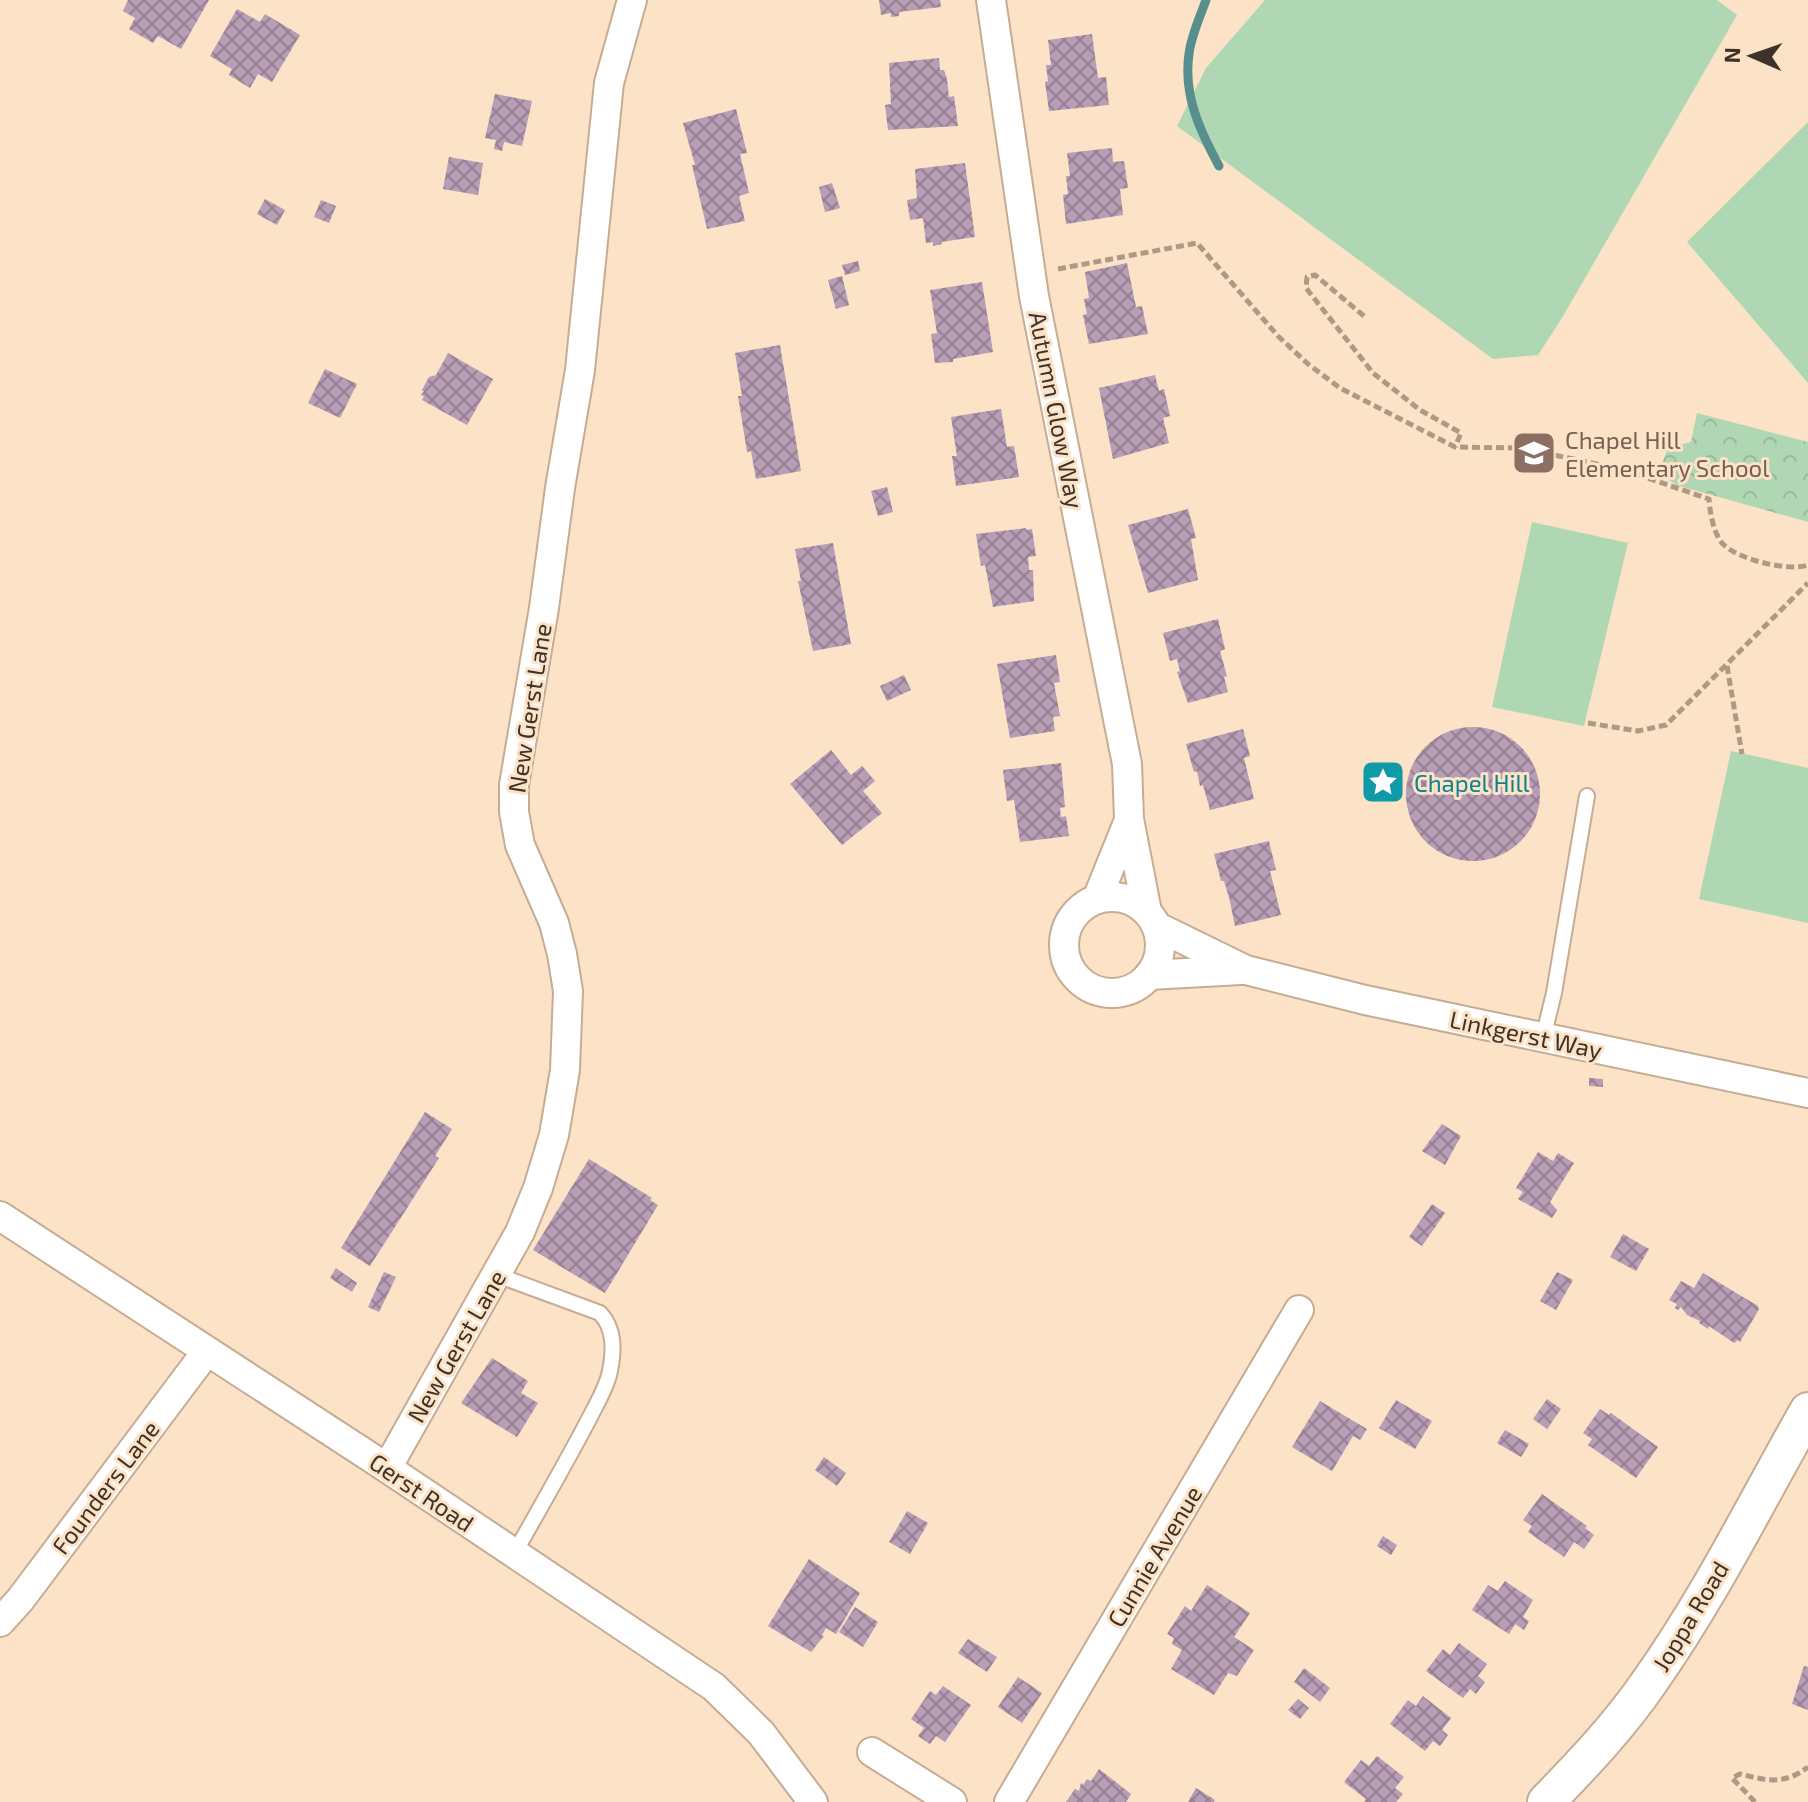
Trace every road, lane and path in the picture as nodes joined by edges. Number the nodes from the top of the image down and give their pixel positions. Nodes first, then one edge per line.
1 (632, 0) edge
2 (991, 0) edge
3 (1057, 269) dead end
4 (1364, 316) dead end
5 (1455, 447) junction
6 (1808, 565) edge
7 (1808, 583) edge
8 (1727, 666) junction
9 (1588, 723) dead end
10 (1742, 754) dead end
11 (1587, 796) dead end
12 (1129, 819) junction
13 (1097, 899) junction
14 (1152, 919) junction
15 (1246, 970) junction
16 (1149, 975) junction
17 (1543, 1038) junction
18 (1808, 1093) edge
19 (0, 1216) edge
20 (497, 1275) junction
21 (1299, 1310) dead end
22 (207, 1351) junction
23 (1808, 1411) edge
24 (387, 1468) junction
25 (514, 1554) junction
26 (0, 1622) edge
27 (872, 1752) dead end
28 (1808, 1767) edge
29 (813, 1802) edge
30 (952, 1802) edge
31 (1009, 1802) edge
32 (1546, 1802) edge
33 (1755, 1802) edge

1 - 20 street, New Gerst Lane
2 - 12 street, Autumn Glow Way
3 - 5 path
4 - 5 path
5 - 6 path
7 - 8 path
8 - 9 path
8 - 10 path
11 - 17 lane
12 - 13 street, Autumn Glow Way
12 - 14 street, Autumn Glow Way
13 - 14 street
13 - 16 street
14 - 15 street, Linkgerst Way
14 - 16 street
15 - 16 street, Linkgerst Way
15 - 17 street, Linkgerst Way
17 - 18 street, Linkgerst Way
19 - 22 street, Gerst Road
20 - 24 street, New Gerst Lane
20 - 25 lane
21 - 31 street, Cunnie Avenue
22 - 24 street, Gerst Road
22 - 26 street, Founders Lane
23 - 32 street, Joppa Road
24 - 25 street, Gerst Road
25 - 29 street, Gerst Road
27 - 30 street
28 - 33 path

